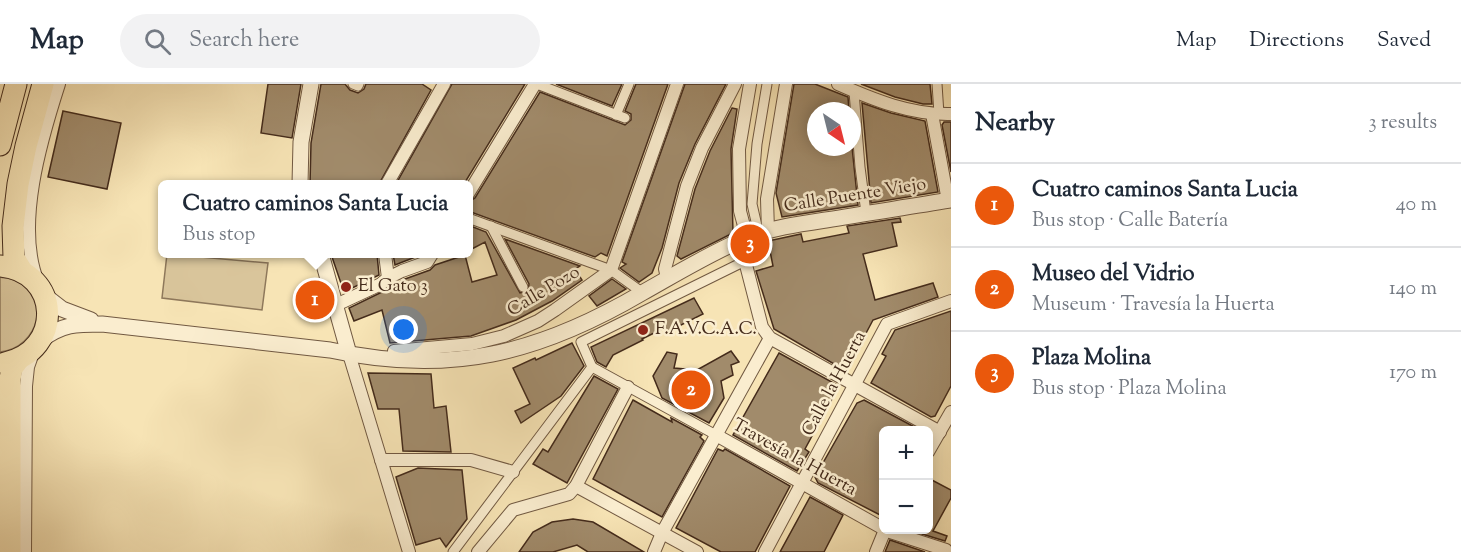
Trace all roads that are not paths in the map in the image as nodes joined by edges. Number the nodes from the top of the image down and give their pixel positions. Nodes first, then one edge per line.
1 (16, 84) edge
2 (43, 84) edge
3 (59, 84) edge
4 (311, 84) edge
5 (353, 84) edge
6 (359, 84) edge
7 (536, 84) edge
8 (629, 84) edge
9 (677, 84) edge
10 (735, 84) edge
11 (750, 84) edge
12 (767, 84) edge
13 (786, 84) edge
14 (838, 84) edge
15 (937, 84) edge
16 (439, 86) edge
17 (854, 92) junction
18 (941, 114) edge
19 (0, 146) edge
20 (300, 180) edge
21 (389, 180) edge
22 (473, 186) edge
23 (949, 201) edge
24 (866, 213) junction
25 (473, 220) edge
26 (491, 226) junction
27 (758, 234) junction
28 (322, 258) edge
29 (386, 258) edge
30 (430, 258) edge
31 (745, 261) junction
32 (0, 266) edge
33 (611, 270) junction
34 (22, 271) junction
35 (388, 278) junction
36 (667, 278) junction
37 (523, 287) dead end
38 (42, 291) junction
39 (643, 293) junction
40 (951, 301) edge
41 (336, 305) junction
42 (102, 324) junction
43 (770, 338) junction
44 (38, 343) junction
45 (349, 354) junction
46 (395, 359) junction
47 (9, 361) edge
48 (592, 367) junction
49 (855, 384) junction
50 (628, 387) junction
51 (951, 412) edge
52 (940, 432) junction
53 (716, 435) junction
54 (933, 444) edge
55 (381, 460) junction
56 (513, 472) junction
57 (801, 484) junction
58 (576, 486) junction
59 (879, 527) edge
60 (662, 533) junction
61 (883, 534) edge
62 (896, 534) edge
63 (946, 550) dead end
64 (10, 552) edge
65 (25, 552) edge
66 (409, 552) edge
67 (453, 552) edge
68 (478, 552) edge
69 (654, 552) edge
70 (697, 552) edge
71 (765, 552) edge
72 (876, 552) edge

1 - 19 highway
2 - 34 highway
3 - 38 street
4 - 20 street
5 - 6 street
7 - 8 street
7 - 22 street
9 - 33 street
10 - 36 street
11 - 27 street
12 - 27 street
13 - 27 street
14 - 17 street
15 - 18 street
16 - 21 street
17 - 18 street
17 - 24 street
18 - 23 street
23 - 24 street, Calle Puente Viejo
24 - 27 street, Calle Puente Viejo
25 - 26 street
26 - 33 street
26 - 37 street
27 - 31 street
27 - 36 street, Calle Puente Viejo
28 - 41 street
29 - 35 street
30 - 35 street
31 - 43 street
31 - 48 street
32 - 34 highway
33 - 39 street
33 - 46 street, Calle Pozo
34 - 38 highway
35 - 41 street
36 - 39 street, Calle Puente Viejo
38 - 42 street
38 - 44 highway
39 - 46 street, Calle Puente Viejo
40 - 49 street, Calle la Huerta
41 - 45 street
42 - 44 street
42 - 45 street, Calle Puente Viejo
43 - 49 street
43 - 53 street
44 - 47 highway
44 - 65 street
45 - 46 street, Calle Puente Viejo
45 - 55 street
47 - 64 highway
48 - 50 street, Travesía la Huerta
48 - 56 street
49 - 52 street
49 - 57 street, Calle la Huerta
50 - 53 street, Travesía la Huerta
50 - 58 street
51 - 52 street
52 - 54 street
53 - 57 street, Travesía la Huerta
53 - 60 street
55 - 56 street
55 - 66 street
56 - 67 street
57 - 59 street, Travesía la Huerta
57 - 71 street, Calle la Huerta
58 - 60 street
58 - 68 street
60 - 69 street
60 - 70 street
61 - 72 street
62 - 63 street, Travesía la Huerta

